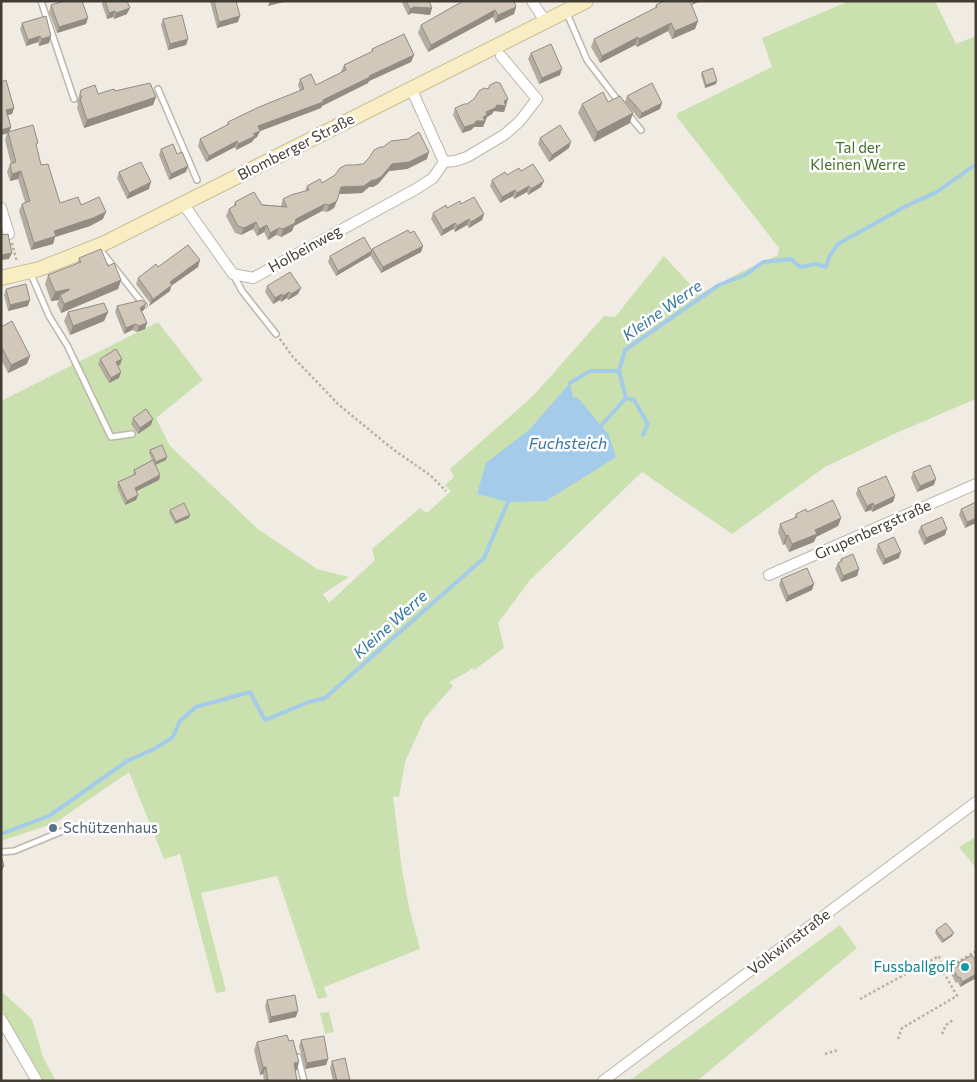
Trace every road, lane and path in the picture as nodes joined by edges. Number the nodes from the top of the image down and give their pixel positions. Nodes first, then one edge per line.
1 (41, 1) edge
2 (532, 1) edge
3 (586, 1) edge
4 (566, 11) junction
5 (545, 22) junction
6 (502, 56) dead end
7 (411, 88) junction
8 (158, 89) dead end
9 (74, 99) dead end
10 (641, 130) dead end
11 (444, 162) junction
12 (197, 180) dead end
13 (184, 204) junction
14 (1, 208) edge
15 (9, 234) joint
16 (98, 246) junction
17 (25, 273) junction
18 (233, 274) junction
19 (1, 278) edge
20 (145, 306) edge
21 (276, 334) joint
22 (132, 434) dead end
23 (976, 484) edge
24 (446, 491) dead end
25 (769, 575) dead end
26 (976, 802) edge
27 (70, 828) dead end
28 (1, 852) edge
29 (976, 950) edge
30 (943, 971) junction
31 (860, 1000) dead end
32 (1, 1019) edge
33 (953, 1020) dead end
34 (942, 1034) dead end
35 (898, 1039) dead end
36 (838, 1050) dead end
37 (825, 1054) dead end
38 (297, 1055) edge
39 (37, 1081) edge
40 (304, 1081) edge
41 (603, 1081) edge

1 - 9 lane
2 - 5 street
3 - 4 street, Blomberger Straße
4 - 5 street, Blomberger Straße
4 - 10 lane
5 - 7 street, Blomberger Straße
6 - 11 street
7 - 11 street
7 - 13 street, Blomberger Straße
8 - 12 lane
11 - 18 street, Holbeinweg
13 - 16 street, Blomberger Straße
13 - 18 street
14 - 15 street
15 - 17 path
16 - 17 street, Blomberger Straße
16 - 20 lane
17 - 19 street, Blomberger Straße
17 - 22 lane
18 - 21 lane
21 - 24 path
23 - 25 street, Grupenbergstraße
26 - 41 street, Volkwinstraße
27 - 28 lane
29 - 30 path
30 - 31 path
30 - 35 path
32 - 39 street
33 - 34 path
36 - 37 path
38 - 40 lane

